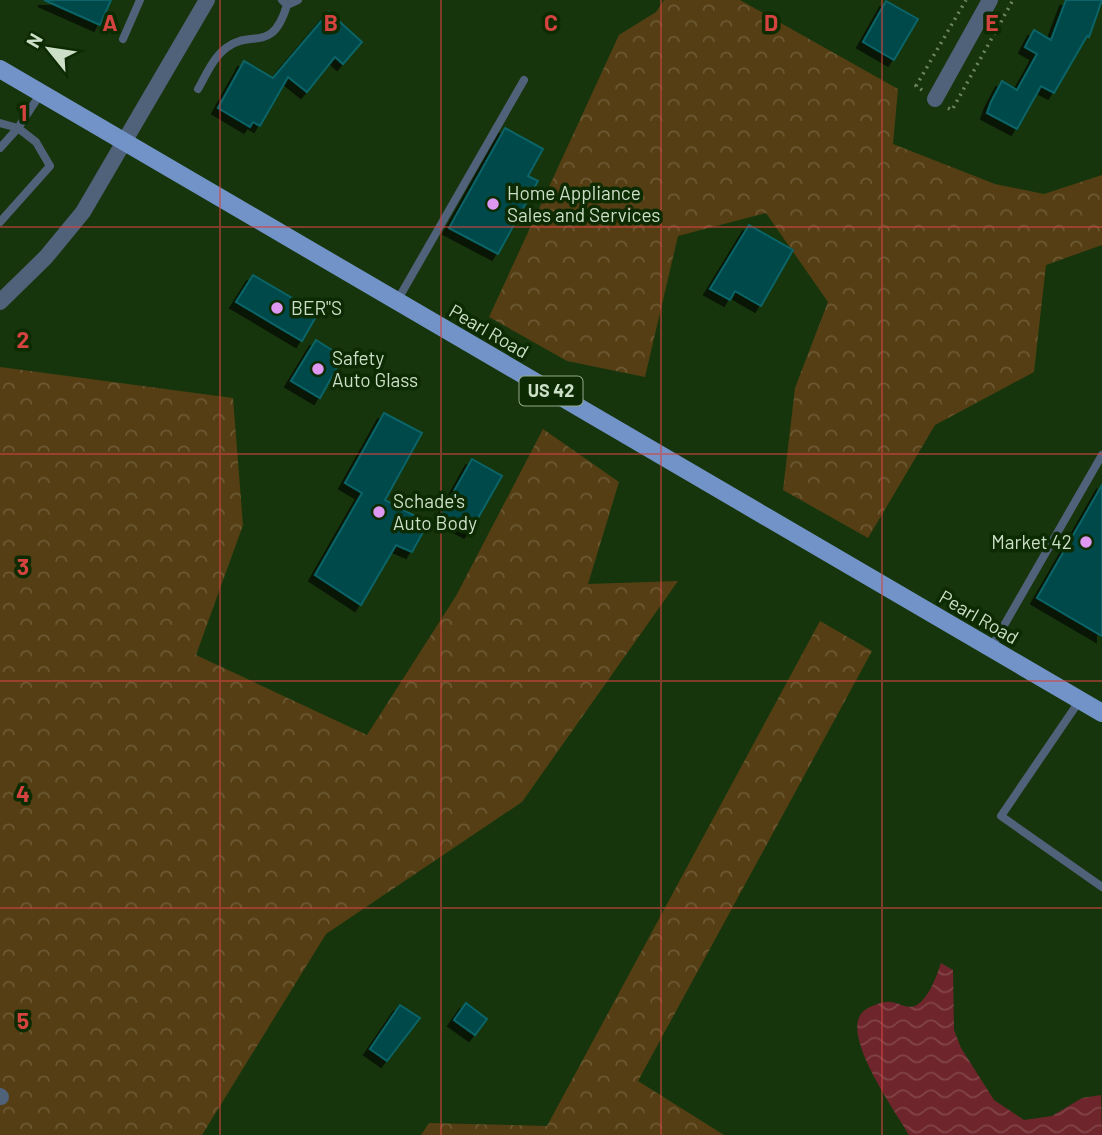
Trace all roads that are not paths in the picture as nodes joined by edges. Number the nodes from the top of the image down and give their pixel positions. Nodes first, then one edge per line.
1 (140, 0) edge
2 (206, 0) edge
3 (298, 0) edge
4 (990, 0) edge
5 (285, 2) edge
6 (123, 39) dead end
7 (0, 69) edge
8 (524, 80) dead end
9 (198, 89) dead end
10 (41, 93) junction
11 (935, 99) dead end
12 (0, 123) edge
13 (18, 128) junction
14 (125, 142) junction
15 (0, 148) edge
16 (0, 222) edge
17 (397, 301) junction
18 (0, 302) edge
19 (1102, 455) edge
20 (991, 648) junction
21 (1080, 700) junction
22 (1102, 713) edge
23 (1102, 887) edge

1 - 6 lane
2 - 14 street
3 - 5 lane
4 - 11 street
5 - 9 lane
7 - 10 main road, Pearl Road / US 42
8 - 17 lane
10 - 13 lane
10 - 14 main road, Pearl Road / US 42
12 - 13 lane
13 - 15 lane
13 - 16 lane
14 - 17 main road, Pearl Road / US 42
14 - 18 street
17 - 20 main road, Pearl Road / US 42
19 - 20 lane
20 - 21 main road, Pearl Road / US 42
21 - 22 main road, Pearl Road / US 42
21 - 23 lane

